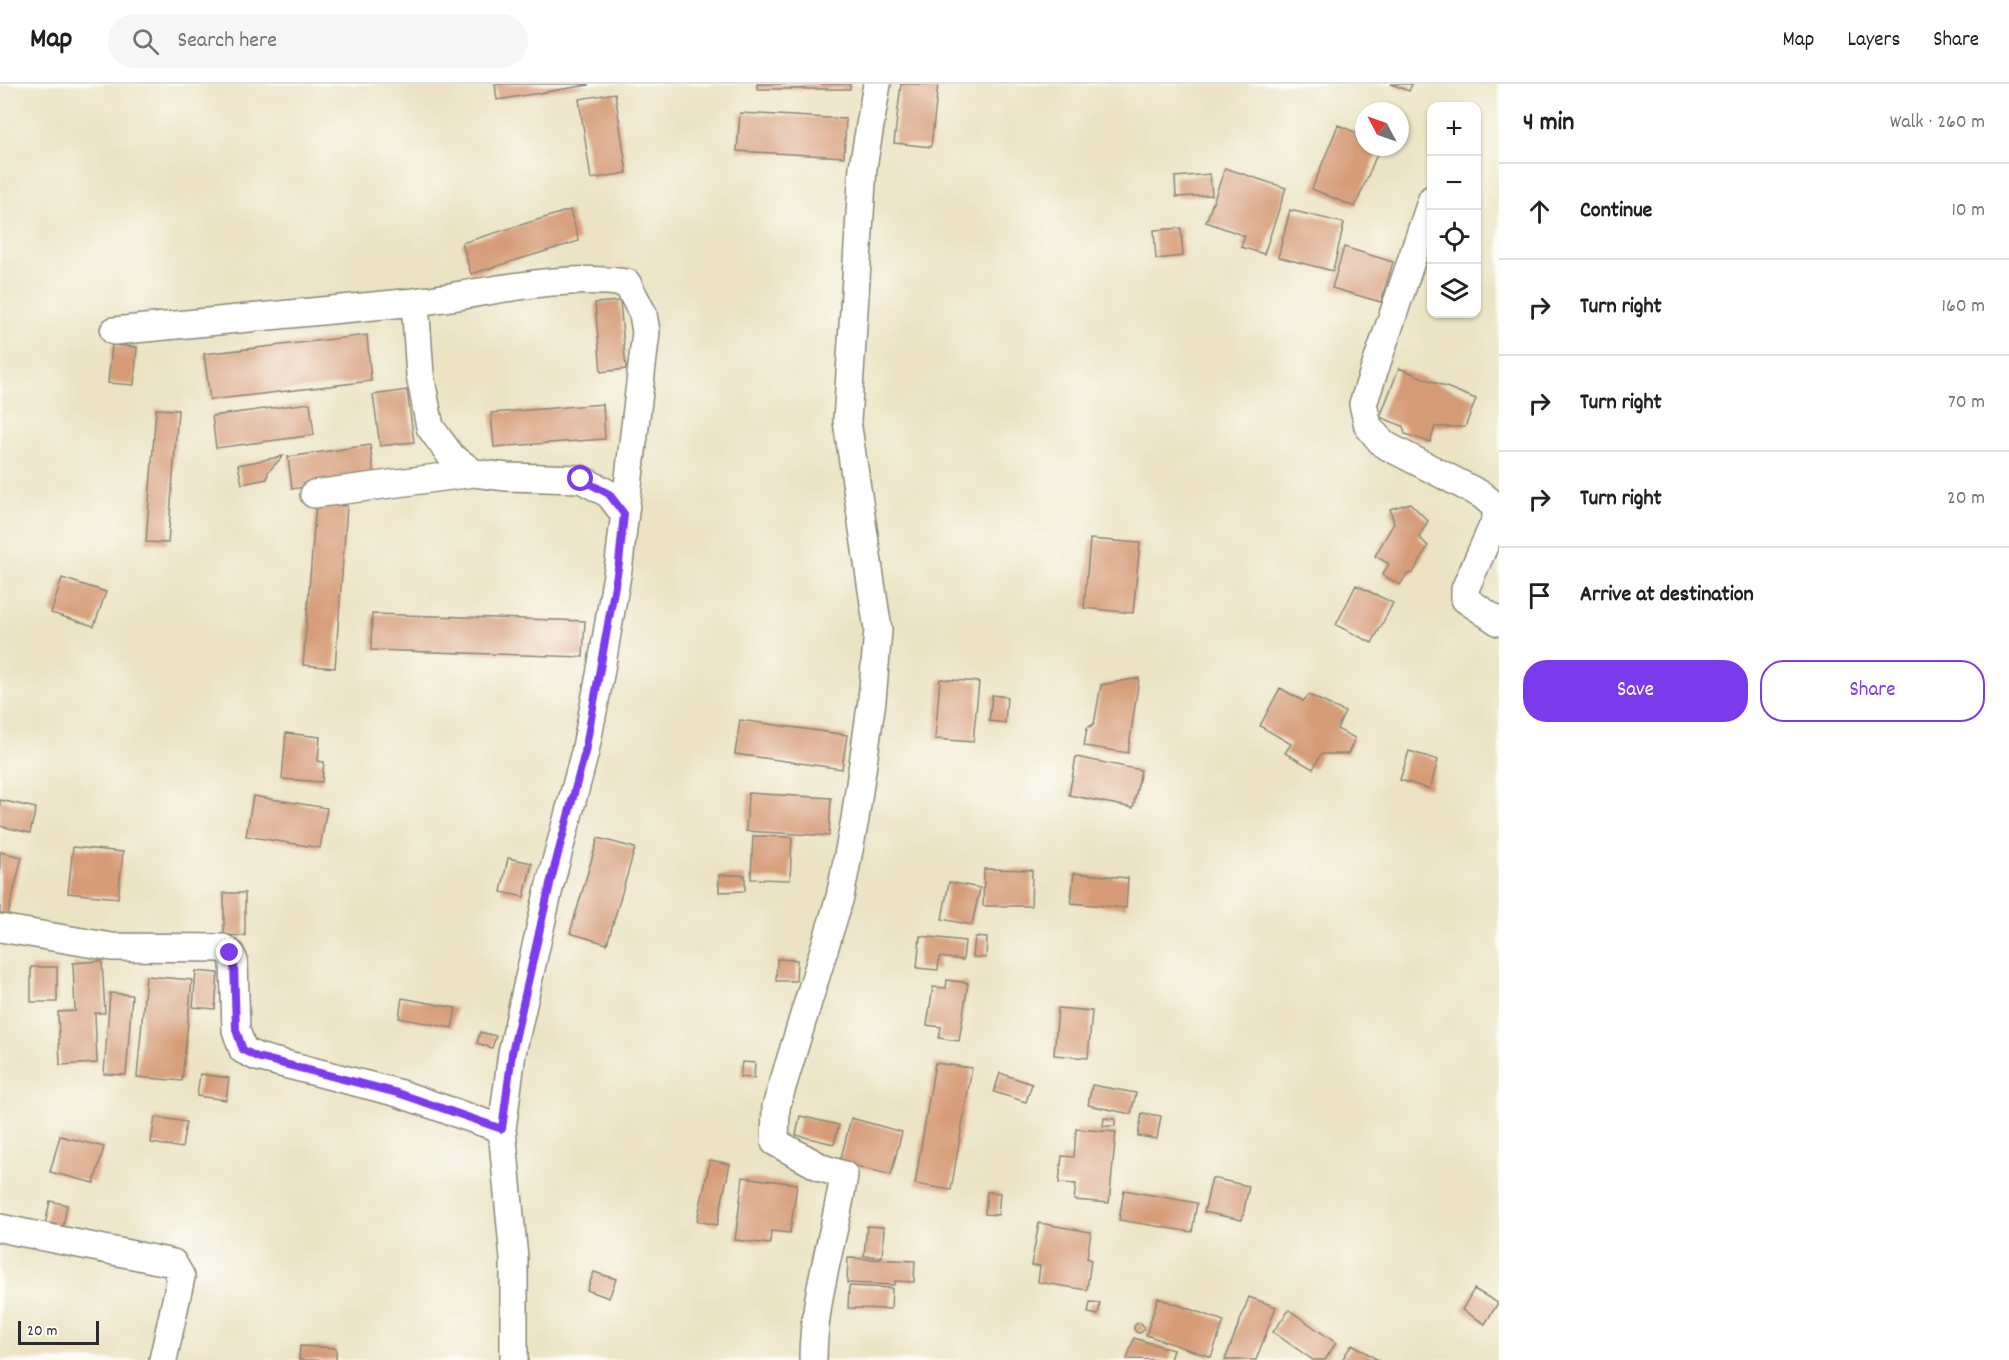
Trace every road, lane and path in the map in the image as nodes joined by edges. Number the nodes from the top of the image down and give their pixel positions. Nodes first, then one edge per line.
1 (877, 84) edge
2 (1427, 210) edge
3 (415, 302) junction
4 (114, 331) dead end
5 (474, 473) junction
6 (314, 494) dead end
7 (624, 514) junction
8 (1499, 622) edge
9 (0, 928) edge
10 (502, 1129) junction
11 (0, 1228) edge
12 (163, 1360) edge
13 (514, 1360) edge
14 (813, 1360) edge

1 - 14 street
2 - 8 street
3 - 4 street
3 - 5 street
3 - 7 street
5 - 6 street
5 - 7 street
7 - 10 street
9 - 10 street
10 - 13 street
11 - 12 street

